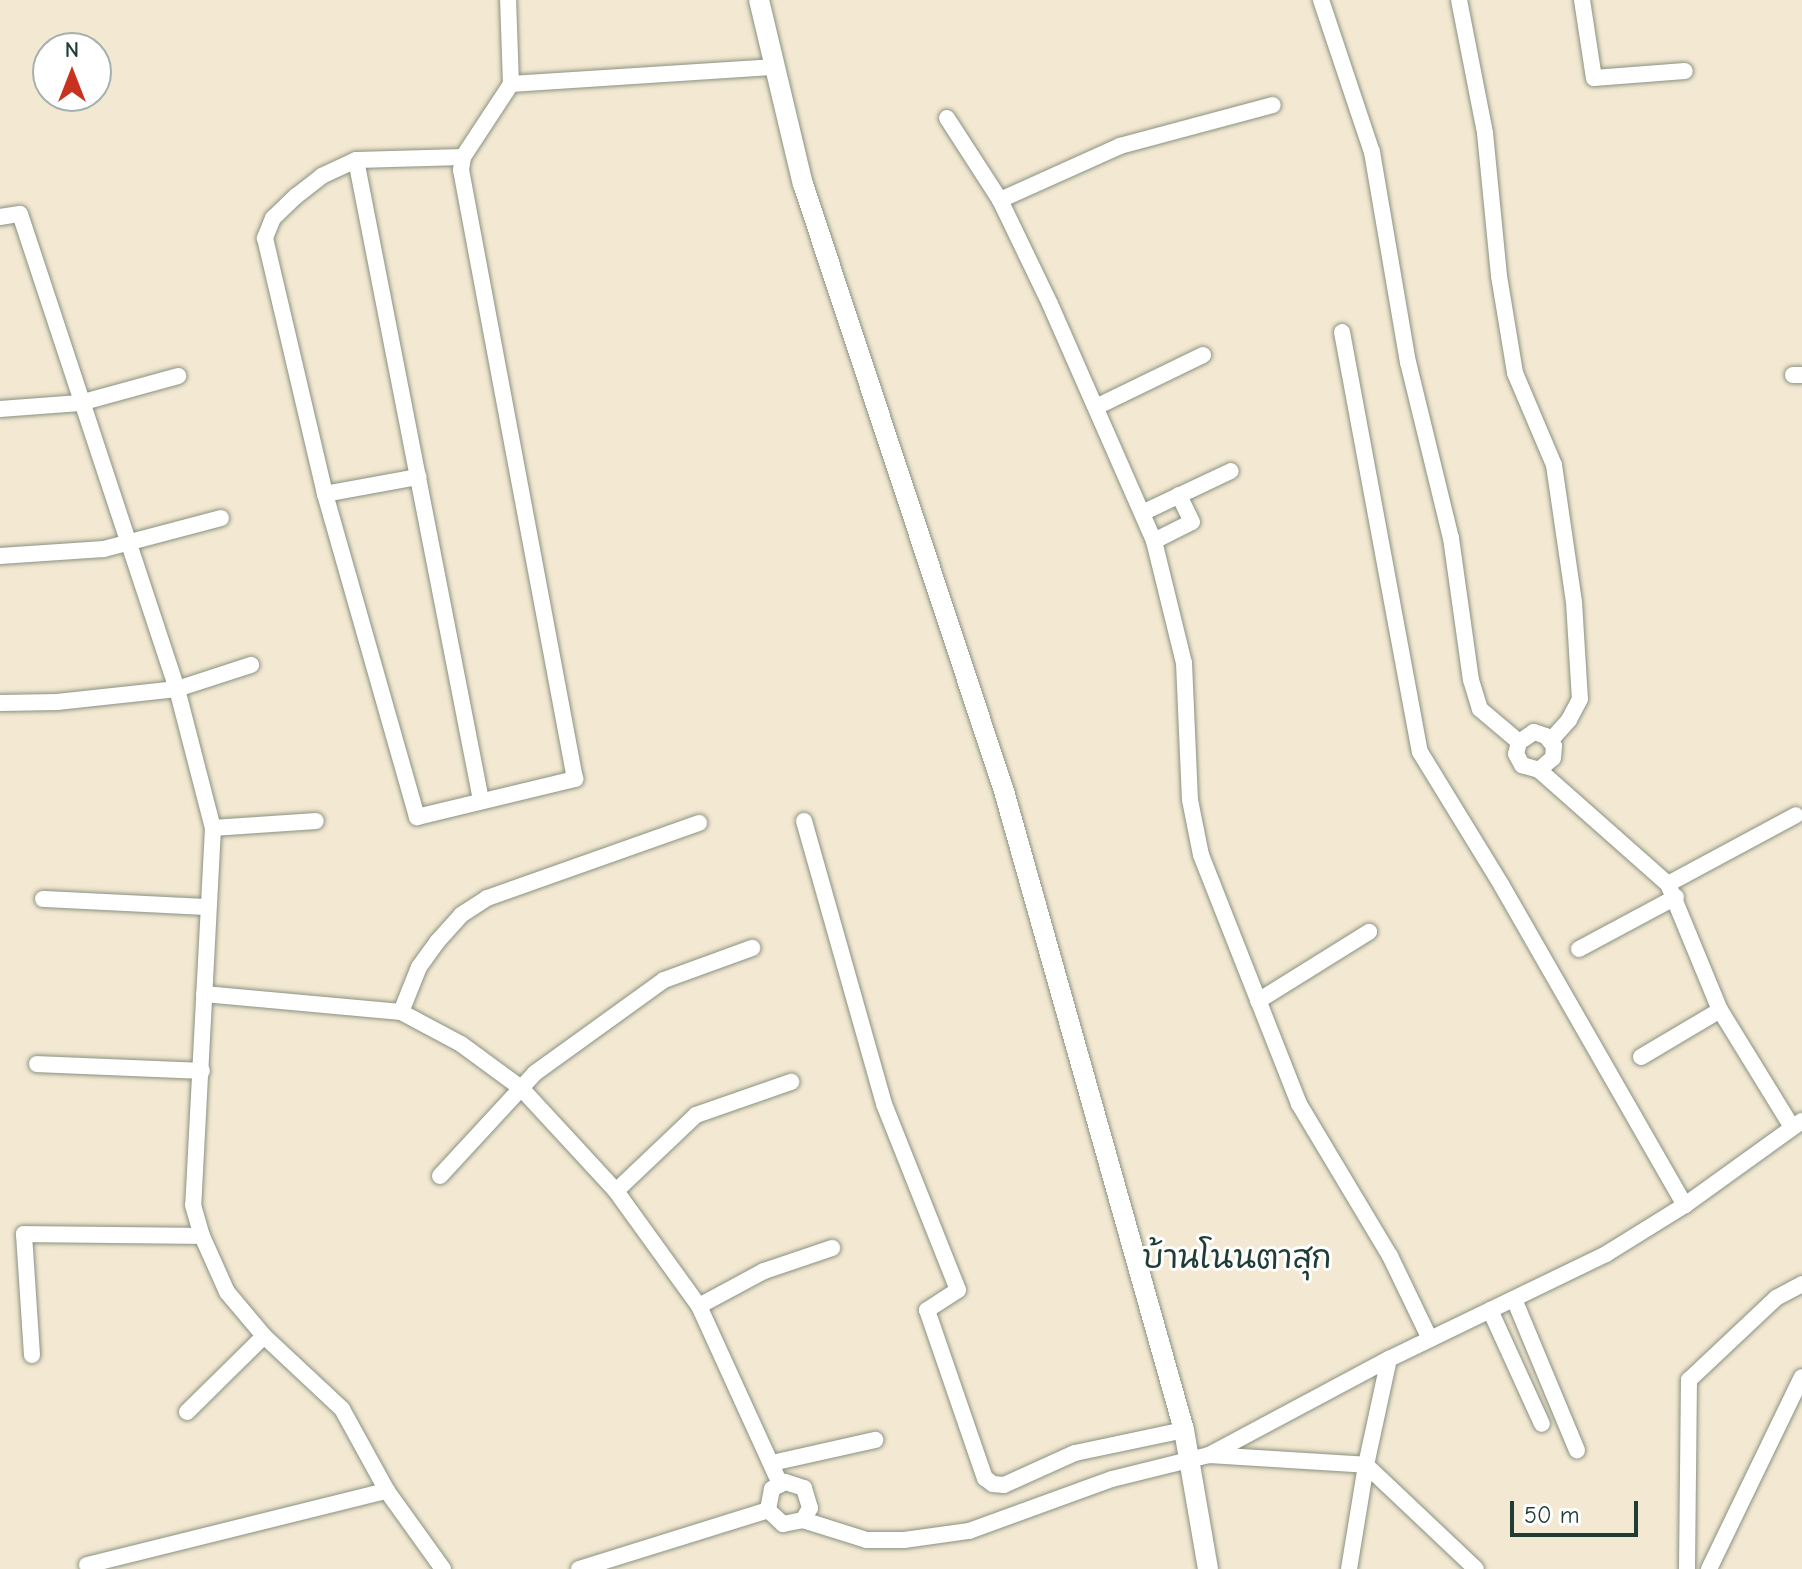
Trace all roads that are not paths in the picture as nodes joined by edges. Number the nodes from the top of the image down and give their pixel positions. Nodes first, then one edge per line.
1 (508, 0) edge
2 (759, 0) edge
3 (1321, 0) edge
4 (1459, 0) edge
5 (1582, 0) edge
6 (775, 67) junction
7 (1685, 71) dead end
8 (511, 84) junction
9 (1273, 105) dead end
10 (947, 118) dead end
11 (463, 157) junction
12 (356, 160) junction
13 (1000, 200) junction
14 (0, 217) edge
15 (1342, 332) dead end
16 (1203, 355) dead end
17 (178, 376) dead end
18 (80, 403) junction
19 (1096, 407) junction
20 (0, 409) edge
21 (1231, 471) dead end
22 (418, 477) junction
23 (325, 494) junction
24 (1179, 495) junction
25 (1142, 513) junction
26 (221, 518) dead end
27 (1154, 541) junction
28 (126, 544) junction
29 (0, 556) edge
30 (251, 665) dead end
31 (177, 689) junction
32 (0, 703) edge
33 (1551, 740) junction
34 (1519, 742) junction
35 (1539, 770) junction
36 (481, 800) junction
37 (1796, 815) dead end
38 (316, 821) dead end
39 (804, 821) dead end
40 (699, 823) dead end
41 (213, 828) junction
42 (1672, 890) junction
43 (43, 899) dead end
44 (208, 907) junction
45 (1369, 932) dead end
46 (752, 948) dead end
47 (1579, 949) dead end
48 (204, 994) junction
49 (1258, 1001) junction
50 (1720, 1010) junction
51 (401, 1012) junction
52 (1641, 1057) dead end
53 (37, 1064) dead end
54 (202, 1071) junction
55 (791, 1082) dead end
56 (521, 1088) junction
57 (1797, 1124) edge
58 (440, 1176) dead end
59 (616, 1191) junction
60 (1685, 1205) junction
61 (202, 1236) junction
62 (832, 1248) dead end
63 (1802, 1284) edge
64 (1514, 1299) junction
65 (699, 1306) junction
66 (1490, 1310) junction
67 (264, 1336) junction
68 (1430, 1339) junction
69 (32, 1355) dead end
70 (1389, 1359) junction
71 (1802, 1377) edge
72 (187, 1412) dead end
73 (1542, 1424) dead end
74 (1184, 1430) junction
75 (875, 1440) dead end
76 (1577, 1450) dead end
77 (1200, 1458) junction
78 (772, 1463) junction
79 (1366, 1465) junction
80 (780, 1484) junction
81 (387, 1491) junction
82 (768, 1510) junction
83 (803, 1520) junction
84 (87, 1565) dead end
85 (443, 1569) edge
86 (579, 1569) edge
87 (1208, 1569) edge
88 (1349, 1569) edge
89 (1476, 1569) edge
90 (1687, 1569) edge
91 (1709, 1569) edge

1 - 8 street
2 - 6 street
3 - 34 street
4 - 33 street
5 - 7 street
6 - 8 street
6 - 74 street
8 - 11 street
9 - 13 street
10 - 13 street
11 - 12 street
11 - 36 street
12 - 22 street
12 - 23 street
13 - 19 street
14 - 18 street
15 - 60 street
16 - 19 street
17 - 18 street
18 - 20 street
18 - 28 street
19 - 25 street
21 - 24 street
22 - 23 street
22 - 36 street
23 - 36 street
24 - 25 street
24 - 27 street
25 - 27 street
26 - 28 street
27 - 49 street
28 - 29 street
28 - 31 street
30 - 31 street
31 - 32 street
31 - 41 street
33 - 34 street
33 - 35 street
34 - 35 street
35 - 42 street
37 - 42 street
38 - 41 street
39 - 74 street
40 - 51 street
41 - 44 street
42 - 47 street
42 - 50 street
43 - 44 street
44 - 48 street
45 - 49 street
46 - 56 street
48 - 51 street
48 - 54 street
49 - 68 street
50 - 52 street
50 - 57 street
51 - 56 street
53 - 54 street
54 - 61 street
55 - 59 street
56 - 58 street
56 - 59 street
57 - 60 street
59 - 65 street
60 - 64 street
61 - 67 street
61 - 69 street
62 - 65 street
63 - 90 street
64 - 66 street
64 - 76 street
65 - 78 street
66 - 68 street
66 - 73 street
67 - 72 street
67 - 81 street
68 - 70 street
70 - 77 street
70 - 79 street
71 - 91 street
74 - 77 street
75 - 78 street
77 - 79 street
77 - 83 street
77 - 87 street
78 - 80 street
79 - 88 street
79 - 89 street
80 - 82 street
80 - 83 street
81 - 84 street
81 - 85 street
82 - 83 street
82 - 86 street

